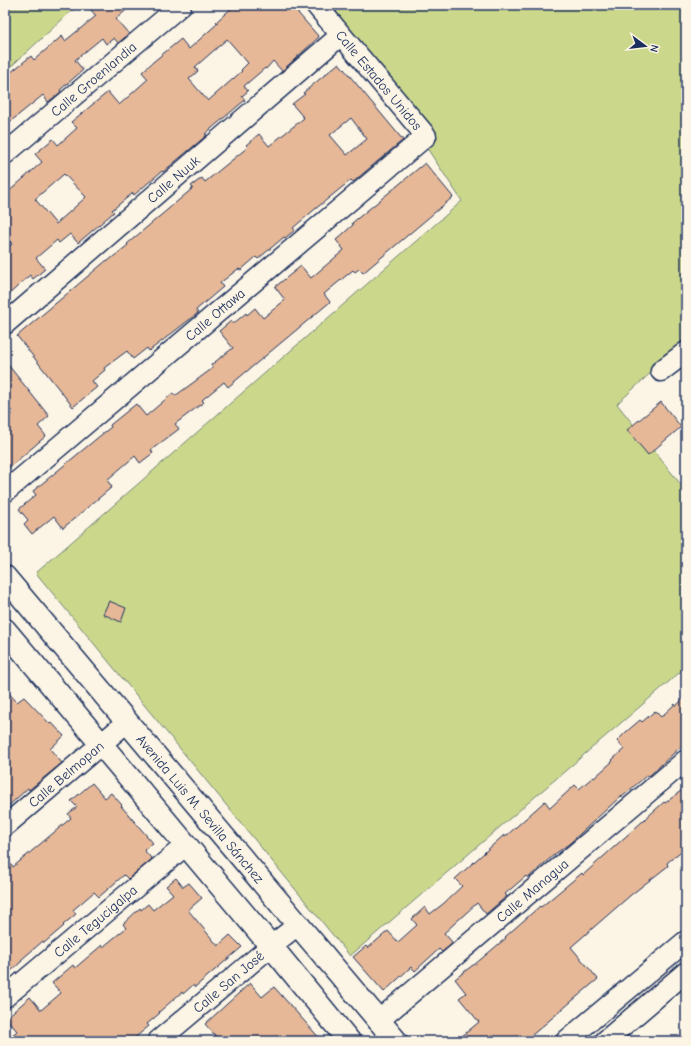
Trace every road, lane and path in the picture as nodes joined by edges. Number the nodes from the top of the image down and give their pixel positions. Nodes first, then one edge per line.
1 (181, 5) edge
2 (316, 5) edge
3 (341, 35) junction
4 (426, 136) joint
5 (5, 154) edge
6 (5, 324) edge
7 (686, 352) edge
8 (661, 371) dead end
9 (5, 492) edge
10 (5, 577) edge
11 (9, 642) edge
12 (127, 722) junction
13 (101, 743) junction
14 (686, 760) edge
15 (5, 826) edge
16 (186, 845) junction
17 (299, 924) junction
18 (686, 941) edge
19 (271, 946) junction
20 (686, 972) edge
21 (5, 997) edge
22 (378, 1021) junction
23 (346, 1040) edge
24 (158, 1041) edge
25 (396, 1041) edge
26 (566, 1041) edge
27 (605, 1041) edge

1 - 5 street, Calle Groenlandia
2 - 3 street, Calle Estados Unidos
3 - 4 street, Calle Estados Unidos
3 - 6 street, Calle Nuuk
4 - 9 street, Calle Ottawa
7 - 8 street
10 - 12 street, Avenida Luis M. Sevilla Sánchez
11 - 13 street
12 - 13 street, Calle Belmopan
12 - 17 street, Avenida Luis M. Sevilla Sánchez
13 - 15 street, Calle Belmopan
13 - 16 street
14 - 22 street, Calle Managua
16 - 19 street
16 - 21 street, Calle Tegucigalpa
17 - 19 street, Calle San José
17 - 22 street, Avenida Luis M. Sevilla Sánchez
18 - 26 street
19 - 23 street
19 - 24 street, Calle San José
20 - 27 street
22 - 25 street, Avenida Luis M. Sevilla Sánchez

